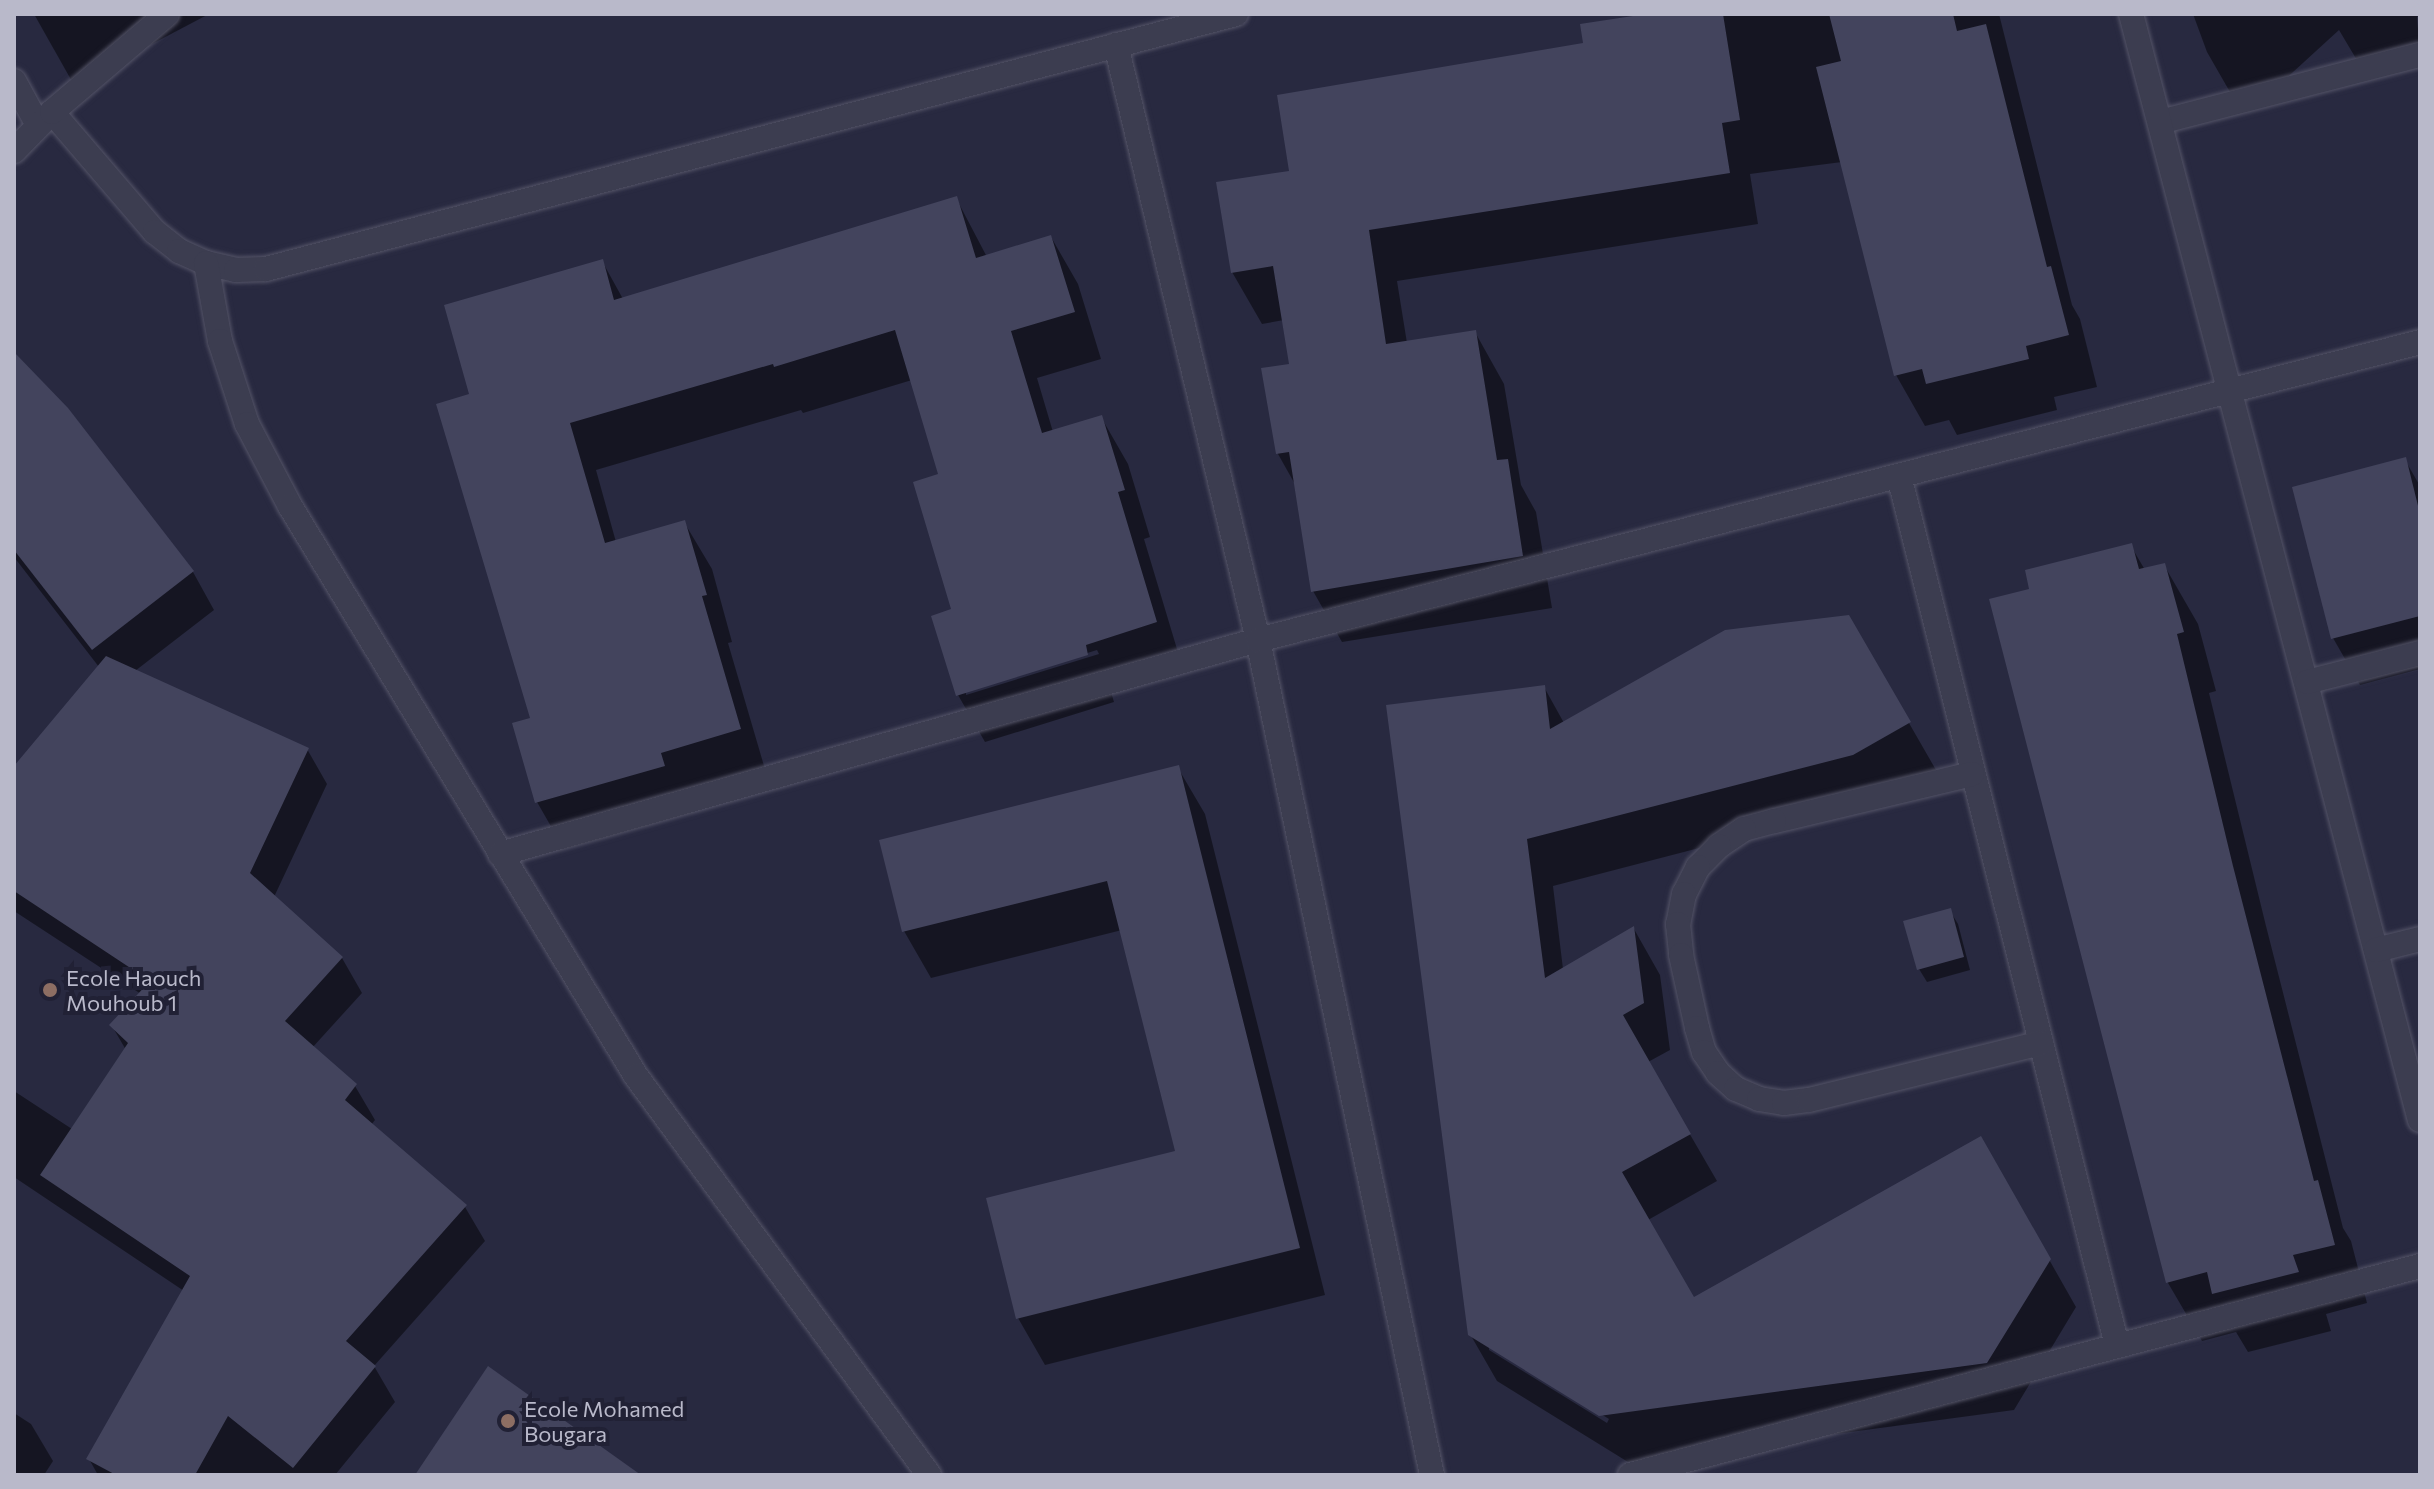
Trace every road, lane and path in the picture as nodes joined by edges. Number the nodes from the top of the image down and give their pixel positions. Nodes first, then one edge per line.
1 (167, 14) edge
2 (1236, 14) edge
3 (2131, 14) edge
4 (1116, 45) junction
5 (2420, 55) edge
6 (14, 81) edge
7 (45, 119) junction
8 (2160, 122) junction
9 (14, 151) edge
10 (206, 263) junction
11 (2420, 342) edge
12 (2231, 390) junction
13 (1899, 476) junction
14 (1258, 640) junction
15 (2420, 653) edge
16 (2307, 682) junction
17 (1972, 774) junction
18 (500, 854) junction
19 (2420, 939) edge
20 (2376, 950) junction
21 (2041, 1043) junction
22 (2420, 1120) edge
23 (2420, 1266) edge
24 (2117, 1346) junction
25 (929, 1475) edge
26 (1432, 1475) edge
27 (1630, 1475) edge

1 - 7 street
2 - 4 street
3 - 8 street
4 - 10 street
4 - 14 street
5 - 8 street
6 - 7 street
7 - 9 street
7 - 10 street
8 - 12 street
10 - 18 street
11 - 12 street
12 - 13 street
12 - 16 street
13 - 14 street
13 - 17 street
14 - 18 street
14 - 26 street
15 - 16 street
16 - 20 street
17 - 21 street
17 - 21 street
18 - 25 street
19 - 20 street
20 - 22 street
21 - 24 street
23 - 24 street
24 - 27 street

